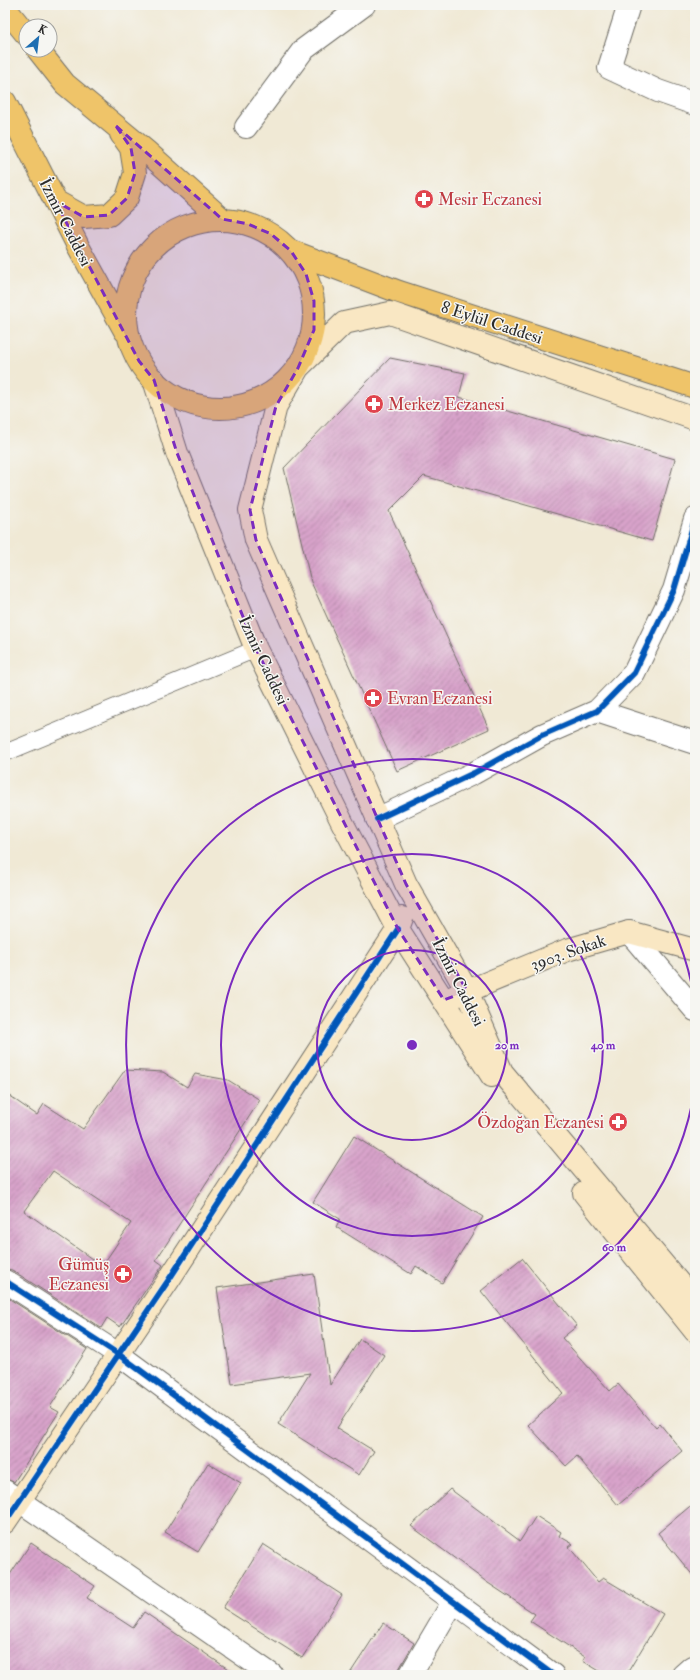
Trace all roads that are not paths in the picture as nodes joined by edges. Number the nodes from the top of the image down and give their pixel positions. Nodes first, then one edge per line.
1 (364, 5) edge
2 (629, 5) edge
3 (5, 8) edge
4 (18, 24) edge
5 (44, 58) edge
6 (5, 102) edge
7 (695, 104) edge
8 (116, 126) junction
9 (246, 127) dead end
10 (55, 201) junction
11 (222, 219) junction
12 (291, 251) junction
13 (130, 340) junction
14 (298, 368) junction
15 (154, 380) junction
16 (695, 387) edge
17 (695, 419) edge
18 (695, 519) edge
19 (256, 649) junction
20 (597, 711) junction
21 (695, 743) edge
22 (5, 753) edge
23 (377, 819) junction
24 (406, 884) junction
25 (398, 929) junction
26 (629, 932) junction
27 (695, 950) edge
28 (467, 991) junction
29 (444, 1000) junction
30 (695, 1010) edge
31 (5, 1280) edge
32 (695, 1302) edge
33 (695, 1331) edge
34 (118, 1354) junction
35 (12, 1496) edge
36 (5, 1522) edge
37 (453, 1602) junction
38 (695, 1671) edge
39 (272, 1675) edge
40 (410, 1675) edge
41 (553, 1675) edge
42 (683, 1675) edge

1 - 9 street
2 - 7 street
3 - 4 main road
5 - 8 main road
6 - 10 main road, İzmir Caddesi
8 - 10 main road
8 - 11 main road
10 - 13 main road, İzmir Caddesi
11 - 12 main road
11 - 13 main road
12 - 14 main road
12 - 16 main road, 8 Eylül Caddesi
13 - 15 main road
14 - 15 main road
14 - 17 main road, İzmir Caddesi
14 - 23 main road, İzmir Caddesi
15 - 19 main road, İzmir Caddesi
18 - 20 street
19 - 22 lane
19 - 25 main road, İzmir Caddesi
20 - 21 street
20 - 23 street
23 - 24 main road, İzmir Caddesi
24 - 25 main road, İzmir Caddesi
24 - 28 main road, İzmir Caddesi
25 - 29 main road, İzmir Caddesi
25 - 34 main road
26 - 27 main road
26 - 28 main road, 3903. Sokak
26 - 30 street
28 - 29 main road, 3903. Sokak
28 - 32 main road, İzmir Caddesi
29 - 33 main road, İzmir Caddesi
31 - 34 street
34 - 35 main road
34 - 37 street
35 - 36 main road
35 - 39 street
37 - 40 street
37 - 41 street
38 - 42 street

